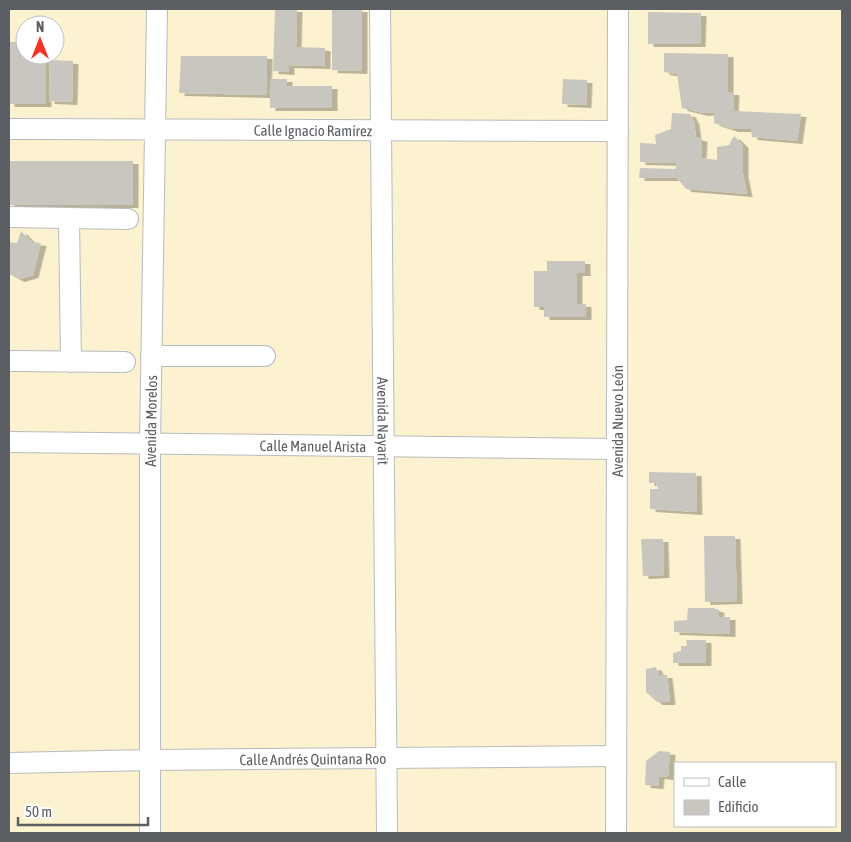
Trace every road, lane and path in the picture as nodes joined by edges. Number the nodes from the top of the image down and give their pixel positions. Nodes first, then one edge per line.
1 (157, 9) edge
2 (380, 9) edge
3 (618, 9) edge
4 (9, 128) edge
5 (155, 128) junction
6 (381, 130) junction
7 (618, 131) junction
8 (9, 217) edge
9 (70, 218) junction
10 (128, 219) dead end
11 (151, 356) junction
12 (265, 356) dead end
13 (9, 361) edge
14 (71, 362) junction
15 (125, 362) dead end
16 (9, 442) edge
17 (150, 444) junction
18 (384, 447) junction
19 (617, 449) junction
20 (616, 756) junction
21 (387, 758) junction
22 (150, 760) junction
23 (9, 764) edge
24 (150, 833) edge
25 (388, 833) edge
26 (616, 833) edge

1 - 5 street, Avenida Morelos
2 - 6 street, Avenida Nayarit
3 - 7 street, Avenida Nuevo León
4 - 5 street, Calle Ignacio Ramírez
5 - 6 street, Calle Ignacio Ramírez
5 - 11 street, Avenida Morelos
6 - 7 street, Calle Ignacio Ramírez
6 - 18 street, Avenida Nayarit
7 - 19 street, Avenida Nuevo León
8 - 9 street
9 - 10 street
9 - 14 street
11 - 12 street
11 - 17 street, Avenida Morelos
13 - 14 street
14 - 15 street
16 - 17 street, Calle Manuel Arista
17 - 18 street, Calle Manuel Arista
17 - 22 street, Avenida Morelos
18 - 19 street, Calle Manuel Arista
18 - 21 street, Avenida Nayarit
19 - 20 street, Avenida Nuevo León
20 - 21 street, Calle Andrés Quintana Roo
20 - 26 street, Avenida Nuevo León
21 - 22 street, Calle Andrés Quintana Roo
21 - 25 street, Avenida Nayarit
22 - 23 street, Calle Andrés Quintana Roo
22 - 24 street, Avenida Morelos

